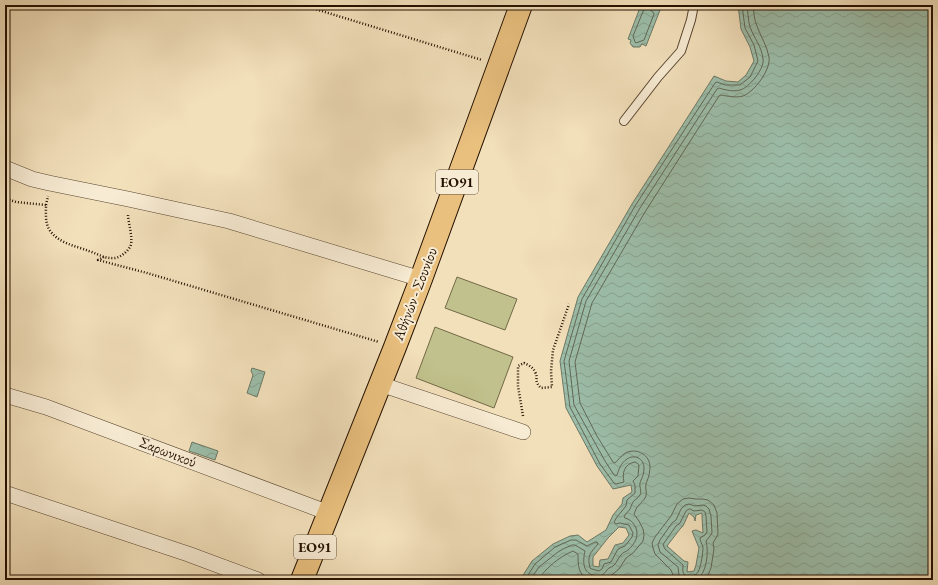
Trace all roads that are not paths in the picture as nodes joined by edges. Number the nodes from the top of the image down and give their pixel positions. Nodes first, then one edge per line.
1 (521, 5) edge
2 (694, 5) edge
3 (624, 121) dead end
4 (5, 168) edge
5 (421, 279) junction
6 (380, 384) junction
7 (5, 395) edge
8 (523, 432) road end
9 (5, 493) edge
10 (329, 513) junction
11 (258, 580) edge
12 (302, 580) edge

1 - 5 main road, Αθήνών - Σουνίου / ΕΟ91
2 - 3 lane
4 - 5 street
5 - 6 main road, Αθήνών - Σουνίου / ΕΟ91
6 - 8 street
6 - 10 main road, Αθήνών - Σουνίου / ΕΟ91
7 - 10 street, Σαρωνικού
9 - 11 street
10 - 12 main road, Αθήνών - Σουνίου / ΕΟ91

